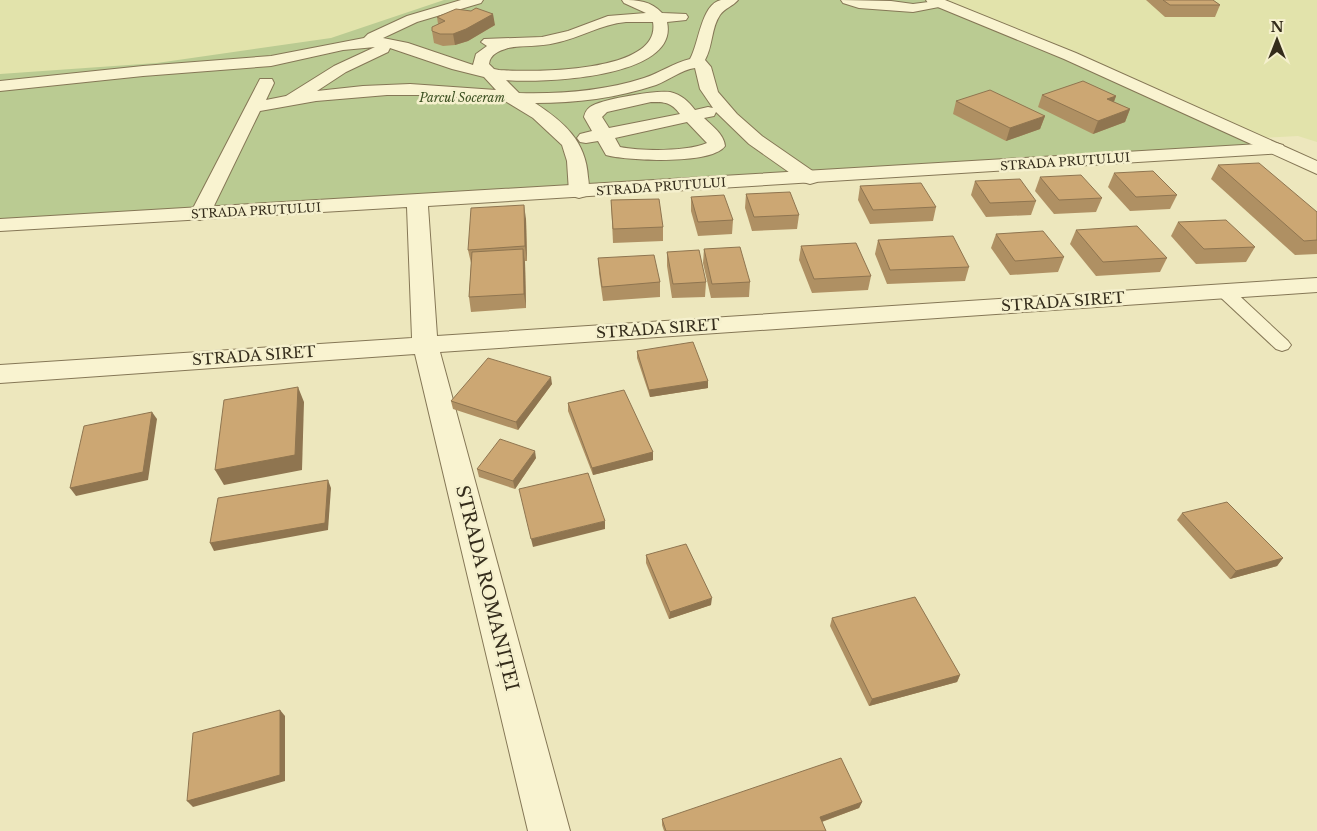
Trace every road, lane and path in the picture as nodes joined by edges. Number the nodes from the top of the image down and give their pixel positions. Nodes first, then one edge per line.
1 (476, 0) edge
2 (629, 0) edge
3 (731, 0) edge
4 (936, 1) edge
5 (854, 2) edge
6 (654, 3) dead end
7 (681, 17) junction
8 (658, 19) junction
9 (876, 19) dead end
10 (710, 20) junction
11 (478, 40) edge
12 (370, 42) junction
13 (508, 43) junction
14 (396, 46) junction
15 (696, 63) junction
16 (489, 73) junction
17 (266, 83) dead end
18 (0, 86) edge
19 (514, 98) junction
20 (292, 100) junction
21 (720, 106) junction
22 (254, 107) junction
23 (692, 117) junction
24 (604, 136) junction
25 (567, 140) junction
26 (1276, 149) junction
27 (1317, 168) edge
28 (810, 178) junction
29 (579, 192) junction
30 (417, 202) junction
31 (200, 214) junction
32 (0, 225) edge
33 (1317, 285) edge
34 (1224, 291) junction
35 (426, 344) junction
36 (1282, 346) dead end
37 (0, 374) edge
38 (549, 831) edge

1 - 12 street
2 - 8 street
3 - 10 street
4 - 5 street
4 - 26 street
5 - 9 street
6 - 7 street
7 - 8 street
7 - 10 street
8 - 13 street
8 - 16 street
10 - 15 street
11 - 13 street
12 - 14 street
12 - 18 street
13 - 16 street
14 - 16 street
14 - 20 street
15 - 19 street
15 - 21 street
16 - 19 street
17 - 22 street
19 - 20 street
19 - 25 street
20 - 22 street
21 - 23 street
21 - 28 street
22 - 31 street
23 - 24 street
23 - 24 street
23 - 24 street
24 - 25 street
25 - 29 street
26 - 27 street, STRADA PRUTULUI
26 - 28 street, STRADA PRUTULUI
28 - 29 street, STRADA PRUTULUI
29 - 30 street, STRADA PRUTULUI
30 - 31 street, STRADA PRUTULUI
30 - 35 street, STRADA ROMANIȚEI
31 - 32 street, STRADA PRUTULUI
33 - 34 street, STRADA SIRET
34 - 35 street, STRADA SIRET
34 - 36 lane
35 - 37 street, STRADA SIRET
35 - 38 street, STRADA ROMANIȚEI

